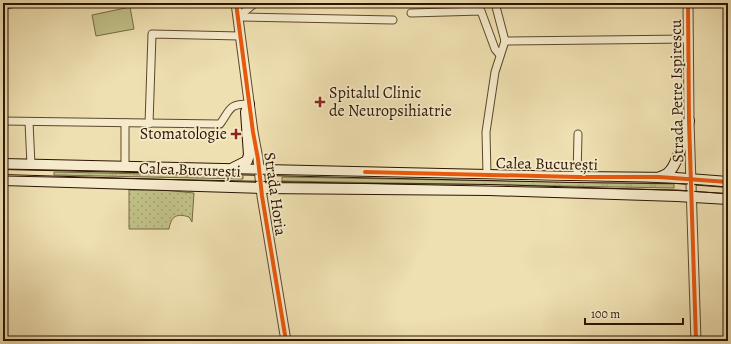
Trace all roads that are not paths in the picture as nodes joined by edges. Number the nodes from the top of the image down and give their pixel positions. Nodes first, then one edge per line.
1 (11, 3) edge
2 (236, 3) edge
3 (255, 3) edge
4 (495, 3) edge
5 (688, 3) edge
6 (3, 5) edge
7 (411, 13) dead end
8 (238, 17) junction
9 (393, 20) dead end
10 (240, 36) junction
11 (689, 40) junction
12 (505, 41) junction
13 (500, 55) junction
14 (249, 104) junction
15 (3, 121) edge
16 (689, 121) junction
17 (29, 122) junction
18 (125, 123) junction
19 (149, 124) junction
20 (578, 134) dead end
21 (3, 164) edge
22 (31, 165) junction
23 (125, 167) junction
24 (232, 169) junction
25 (259, 170) junction
26 (487, 175) junction
27 (577, 177) junction
28 (659, 177) junction
29 (690, 178) junction
30 (6, 181) edge
31 (728, 182) edge
32 (261, 188) junction
33 (691, 196) junction
34 (728, 199) edge
35 (286, 341) edge
36 (696, 341) edge

1 - 6 street
2 - 8 street, Strada Horia
3 - 8 street
4 - 12 street
5 - 11 street, Strada Petre Ispirescu
7 - 13 street
8 - 9 street
8 - 10 street, Strada Horia
10 - 14 street, Strada Horia
10 - 19 street
11 - 12 street
11 - 16 street, Strada Petre Ispirescu
12 - 13 street
13 - 26 street
14 - 19 street
14 - 24 main road
14 - 25 street, Strada Horia
15 - 17 street
16 - 28 main road
16 - 29 street, Strada Petre Ispirescu
17 - 18 street
17 - 22 street
18 - 19 street
18 - 23 street
20 - 27 street
21 - 22 main road, Calea București
22 - 23 main road, Calea București
22 - 30 main road, Calea București
23 - 24 main road, Calea București
24 - 25 main road, Calea București
25 - 26 main road, Calea București
25 - 32 street, Strada Horia
26 - 27 main road, Calea București
27 - 28 main road, Calea București
28 - 29 main road, Calea București
29 - 31 main road, Calea București
29 - 33 street, Strada Petre Ispirescu
30 - 32 main road, Calea București
32 - 33 main road, Calea București
32 - 35 street, Strada Horia
33 - 34 main road, Calea București
33 - 36 street, Strada Petre Ispirescu

